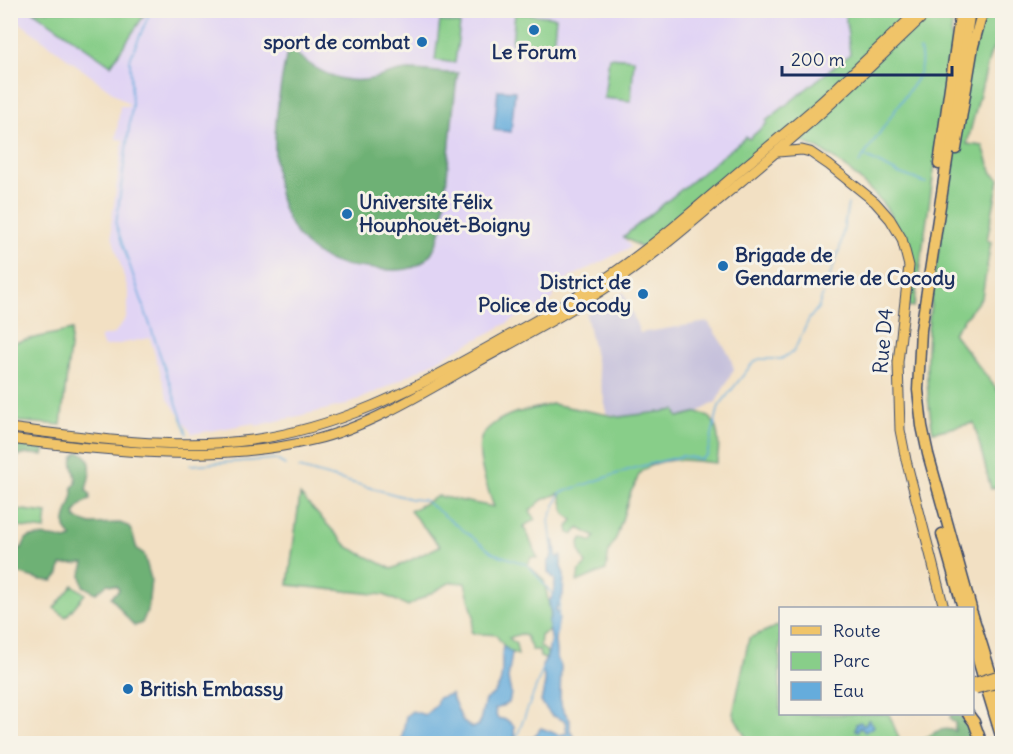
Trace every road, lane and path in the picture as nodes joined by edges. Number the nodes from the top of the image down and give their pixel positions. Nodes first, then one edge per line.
1 (919, 10) edge
2 (930, 10) edge
3 (957, 10) edge
4 (961, 10) edge
5 (970, 10) edge
6 (983, 10) edge
7 (956, 45) junction
8 (772, 154) junction
9 (932, 258) junction
10 (10, 428) edge
11 (10, 439) edge
12 (943, 607) edge
13 (962, 607) edge
14 (971, 607) edge
15 (974, 618) edge
16 (974, 647) edge
17 (1002, 674) edge
18 (1002, 682) edge
19 (974, 687) edge
20 (974, 687) edge
21 (1002, 710) edge
22 (969, 715) edge
23 (1002, 739) edge
24 (982, 744) edge

1 - 10 main road
2 - 8 main road
3 - 7 highway
4 - 7 highway
5 - 9 highway
6 - 9 highway
7 - 13 highway
8 - 11 main road
8 - 12 main road, Rue D4
9 - 14 highway
15 - 21 highway
16 - 23 highway
17 - 19 main road, bridge
18 - 20 main road, bridge
22 - 24 highway

